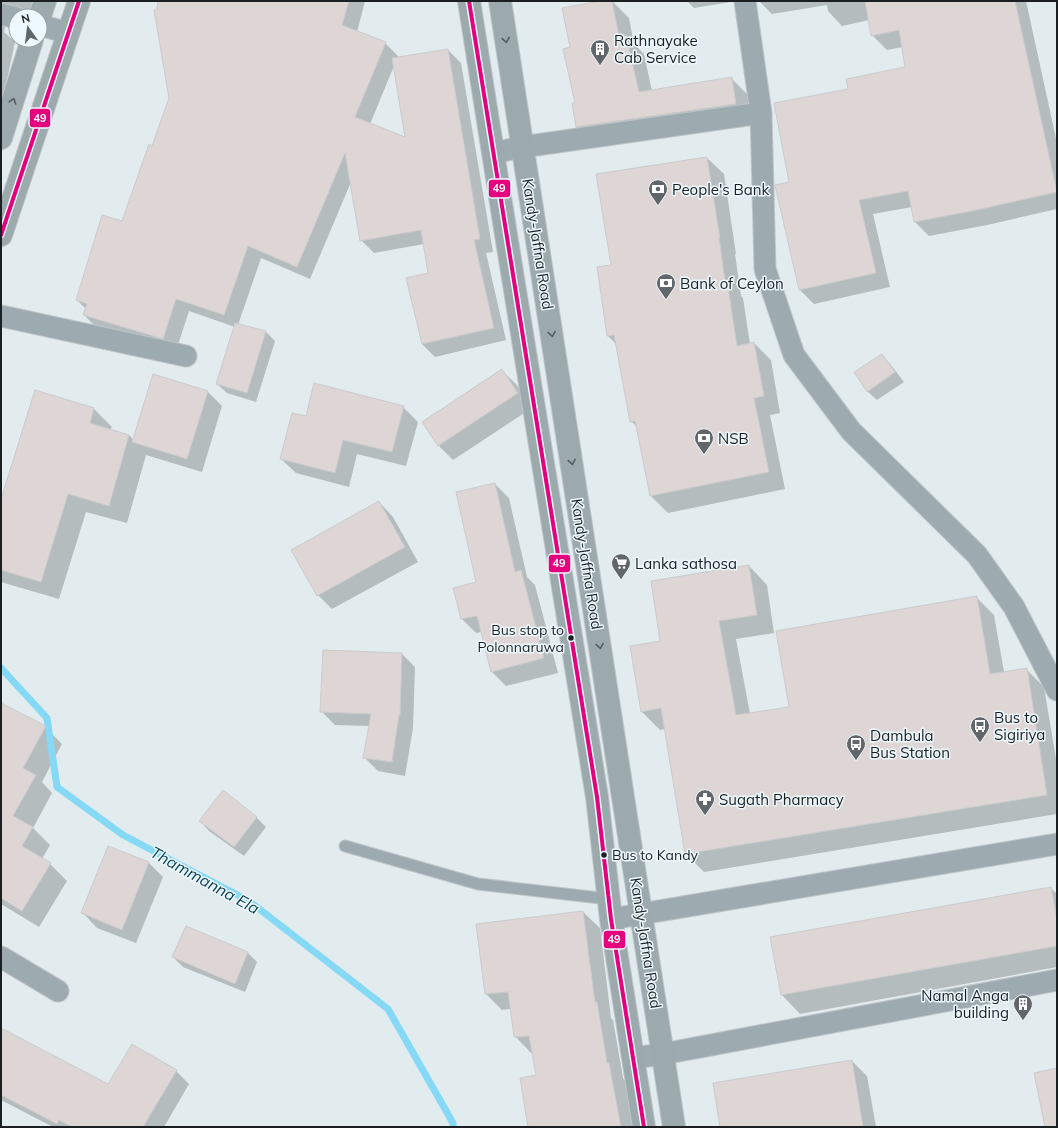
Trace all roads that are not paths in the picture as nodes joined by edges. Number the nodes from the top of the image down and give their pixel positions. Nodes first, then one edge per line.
1 (78, 1) edge
2 (469, 1) edge
3 (500, 1) edge
4 (745, 1) edge
5 (48, 27) edge
6 (68, 33) junction
7 (29, 48) edge
8 (761, 113) junction
9 (1, 138) edge
10 (522, 147) junction
11 (493, 153) junction
12 (1, 235) edge
13 (537, 236) junction
14 (506, 241) junction
15 (1, 316) edge
16 (186, 356) dead end
17 (1057, 690) edge
18 (1057, 844) edge
19 (345, 846) dead end
20 (610, 909) junction
21 (641, 914) junction
22 (1, 958) edge
23 (1057, 980) edge
24 (58, 991) dead end
25 (663, 1054) junction
26 (633, 1058) junction
27 (644, 1127) edge
28 (674, 1127) edge

1 - 6 highway
2 - 11 highway, Kandy-Jaffna Road
3 -> 10 highway, Kandy-Jaffna Road
4 - 8 street
5 - 6 street
6 - 12 highway
9 -> 7 highway
8 - 10 street
8 - 17 street
10 - 11 street
10 - 13 highway, Kandy-Jaffna Road
11 - 14 highway, Kandy-Jaffna Road
13 - 14 highway
13 -> 21 highway, Kandy-Jaffna Road
14 - 20 highway, Kandy-Jaffna Road
15 - 16 street
18 - 21 street
19 - 20 lane
20 - 21 street
20 - 26 highway, Kandy-Jaffna Road
21 - 25 highway, Kandy-Jaffna Road
22 - 24 street
23 - 25 street
25 - 26 street
25 - 28 highway, Kandy-Jaffna Road
26 - 27 highway, Kandy-Jaffna Road

